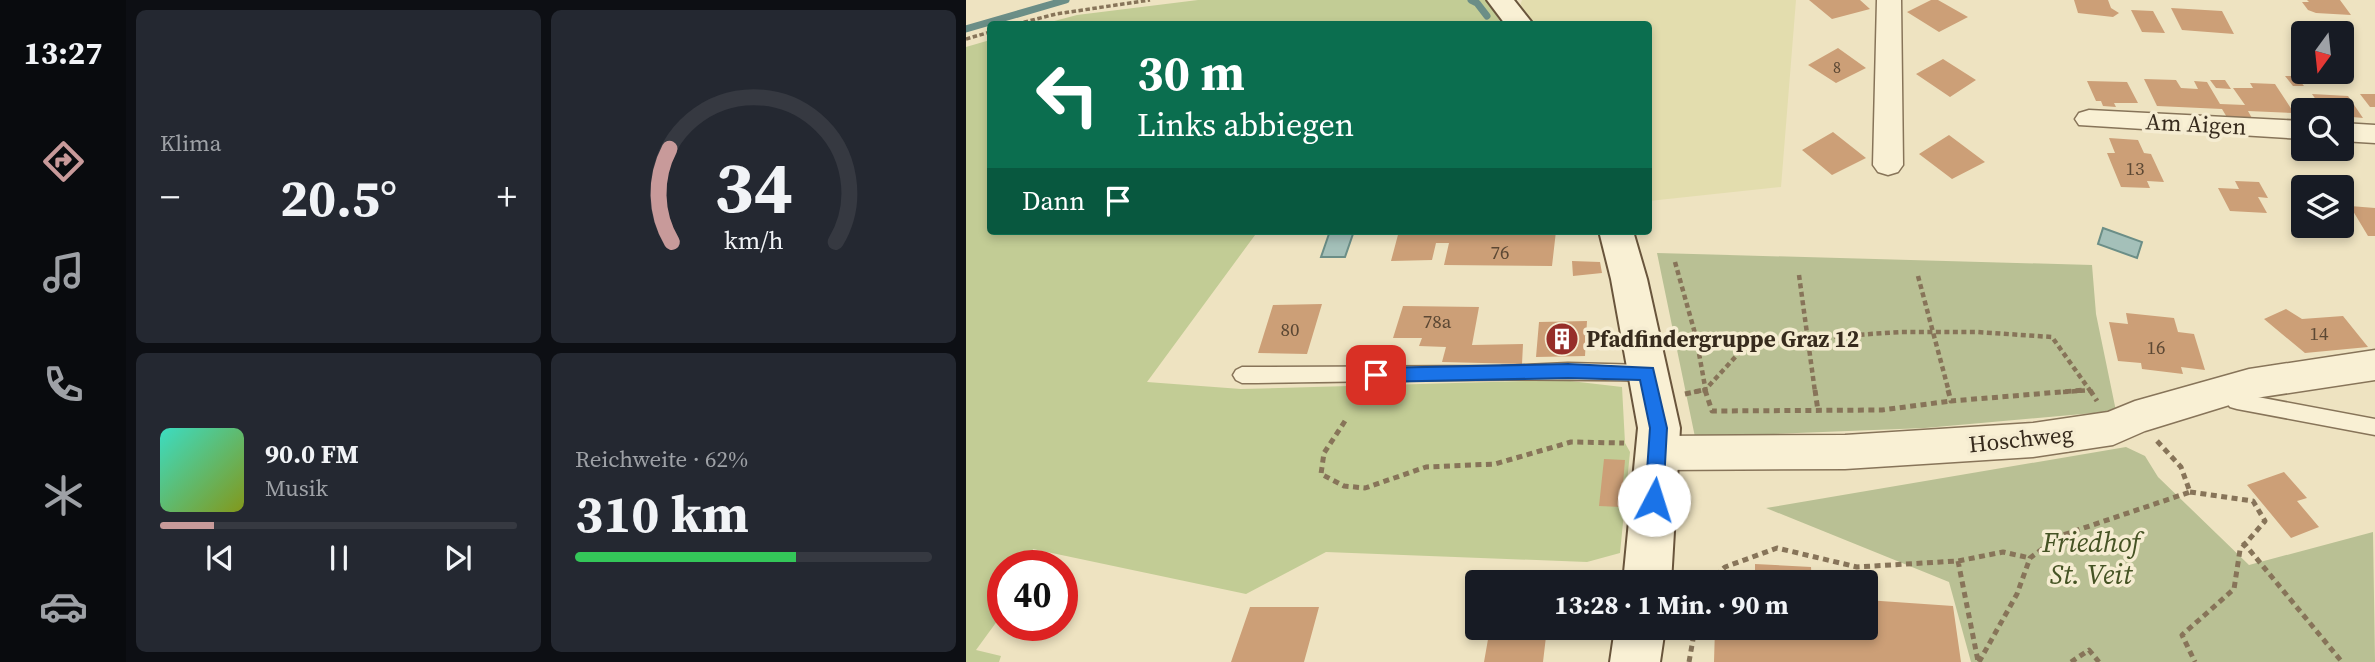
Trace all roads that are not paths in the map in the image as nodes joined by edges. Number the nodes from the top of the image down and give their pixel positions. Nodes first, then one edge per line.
1 (1500, 0) edge
2 (1889, 0) edge
3 (1517, 21) edge
4 (2089, 119) dead end
5 (2291, 129) edge
6 (2354, 133) edge
7 (2375, 134) edge
8 (1888, 165) dead end
9 (1617, 235) edge
10 (2375, 365) edge
11 (1242, 375) dead end
12 (1661, 384) junction
13 (2227, 391) junction
14 (2375, 427) edge
15 (1641, 448) junction
16 (1646, 570) edge
17 (1638, 640) edge
18 (1635, 662) edge

1 - 3 street
2 - 8 street
4 - 5 street, Am Aigen
6 - 7 street
9 - 12 street
10 - 13 street, Hoschweg
11 - 12 lane
12 - 15 street
13 - 14 lane
13 - 15 street, Hoschweg
15 - 16 street
17 - 18 street

